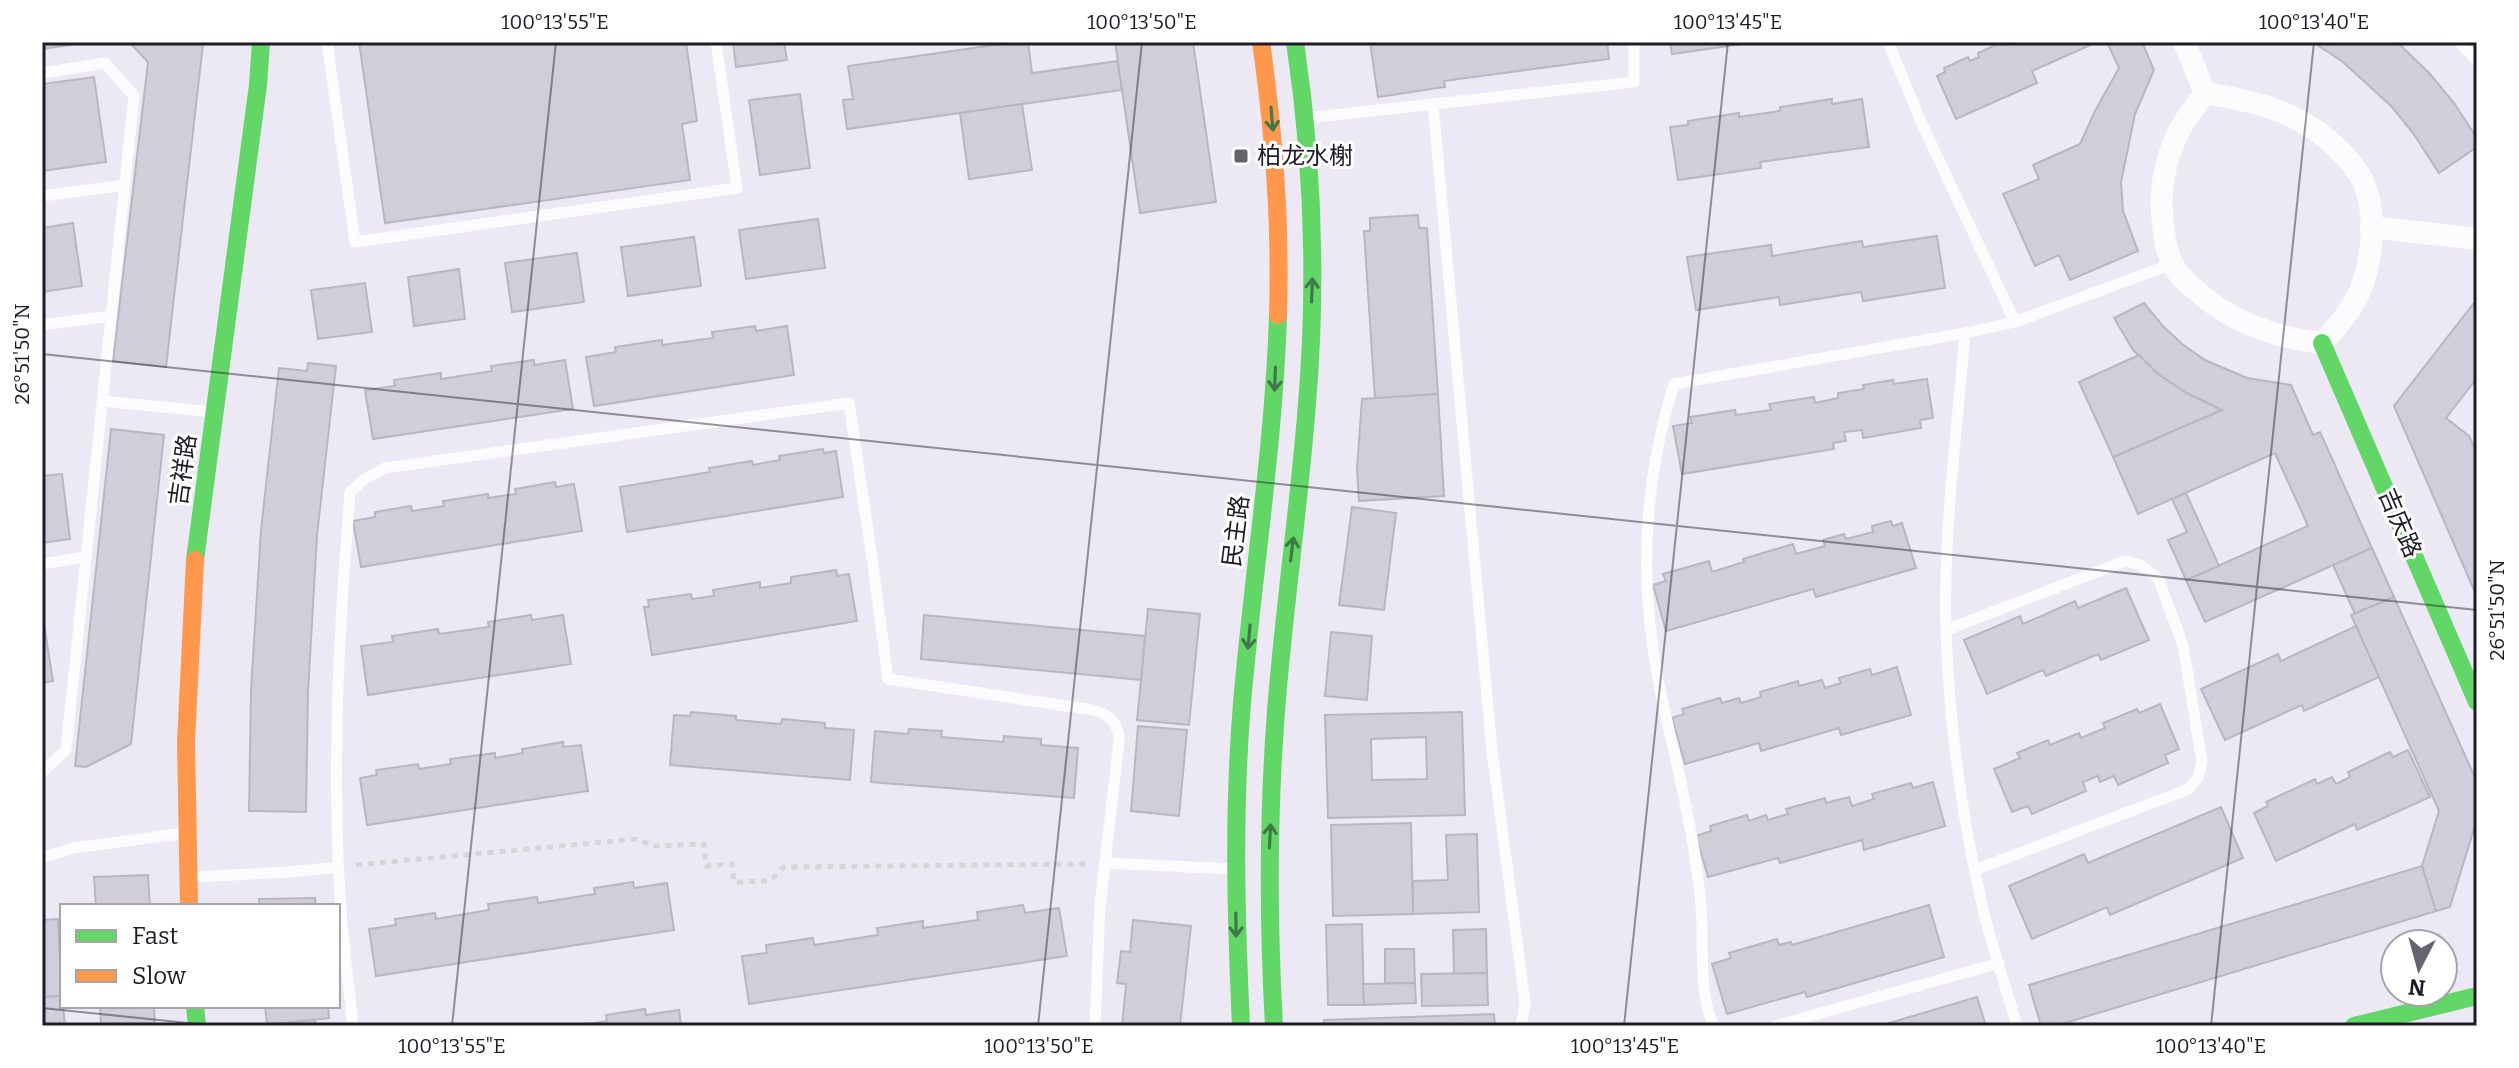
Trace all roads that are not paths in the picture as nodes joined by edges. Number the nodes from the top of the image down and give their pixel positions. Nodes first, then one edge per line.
1 (261, 42) edge
2 (327, 42) edge
3 (716, 42) edge
4 (1261, 42) edge
5 (1295, 42) edge
6 (1634, 42) edge
7 (1888, 42) edge
8 (2184, 42) edge
9 (2459, 42) edge
10 (2477, 61) edge
11 (42, 73) edge
12 (2205, 93) junction
13 (1433, 105) junction
14 (1306, 118) junction
15 (125, 185) junction
16 (42, 196) edge
17 (2371, 227) junction
18 (2477, 239) edge
19 (2172, 264) junction
20 (111, 316) junction
21 (2015, 322) junction
22 (42, 325) edge
23 (1965, 333) junction
24 (2322, 343) junction
25 (102, 401) junction
26 (215, 412) junction
27 (86, 557) junction
28 (42, 564) edge
29 (1946, 630) junction
30 (2477, 702) edge
31 (42, 772) edge
32 (186, 833) junction
33 (42, 858) edge
34 (1105, 863) junction
35 (339, 867) junction
36 (1234, 869) junction
37 (1975, 870) junction
38 (188, 878) junction
39 (189, 904) edge
40 (1999, 963) junction
41 (2477, 996) edge
42 (353, 1026) edge
43 (1095, 1026) edge
44 (1241, 1026) edge
45 (1274, 1026) edge
46 (1521, 1026) edge
47 (1714, 1026) edge
48 (1775, 1026) edge
49 (2017, 1026) edge
50 (2354, 1026) edge

1 - 26 main road, 吉祥路
2 - 3 lane
4 -> 36 main road, 民主路
5 - 14 main road
6 - 13 lane
7 - 21 lane
8 - 12 street
9 - 10 lane
11 - 15 lane
12 - 17 street
12 - 19 street
13 - 14 lane
13 - 46 lane
45 -> 14 main road
15 - 16 lane
15 - 20 lane
17 - 18 street
17 - 24 street
19 - 21 lane
19 - 24 street
20 - 22 lane
20 - 25 lane
21 - 23 lane
23 - 29 lane
23 - 47 lane
24 - 30 main road, 吉庆路
25 - 26 lane
25 - 27 lane
26 - 32 main road, 吉祥路
27 - 28 lane
27 - 31 lane
29 - 37 lane
29 - 37 lane
32 - 33 lane
32 - 38 main road, 吉祥路
34 - 35 lane
34 - 36 lane
34 - 43 lane
35 - 38 lane
35 - 42 lane
36 -> 44 main road, 民主路
37 - 40 lane
38 - 39 main road, 吉祥路
40 - 48 lane
40 - 49 lane
41 - 50 main road

